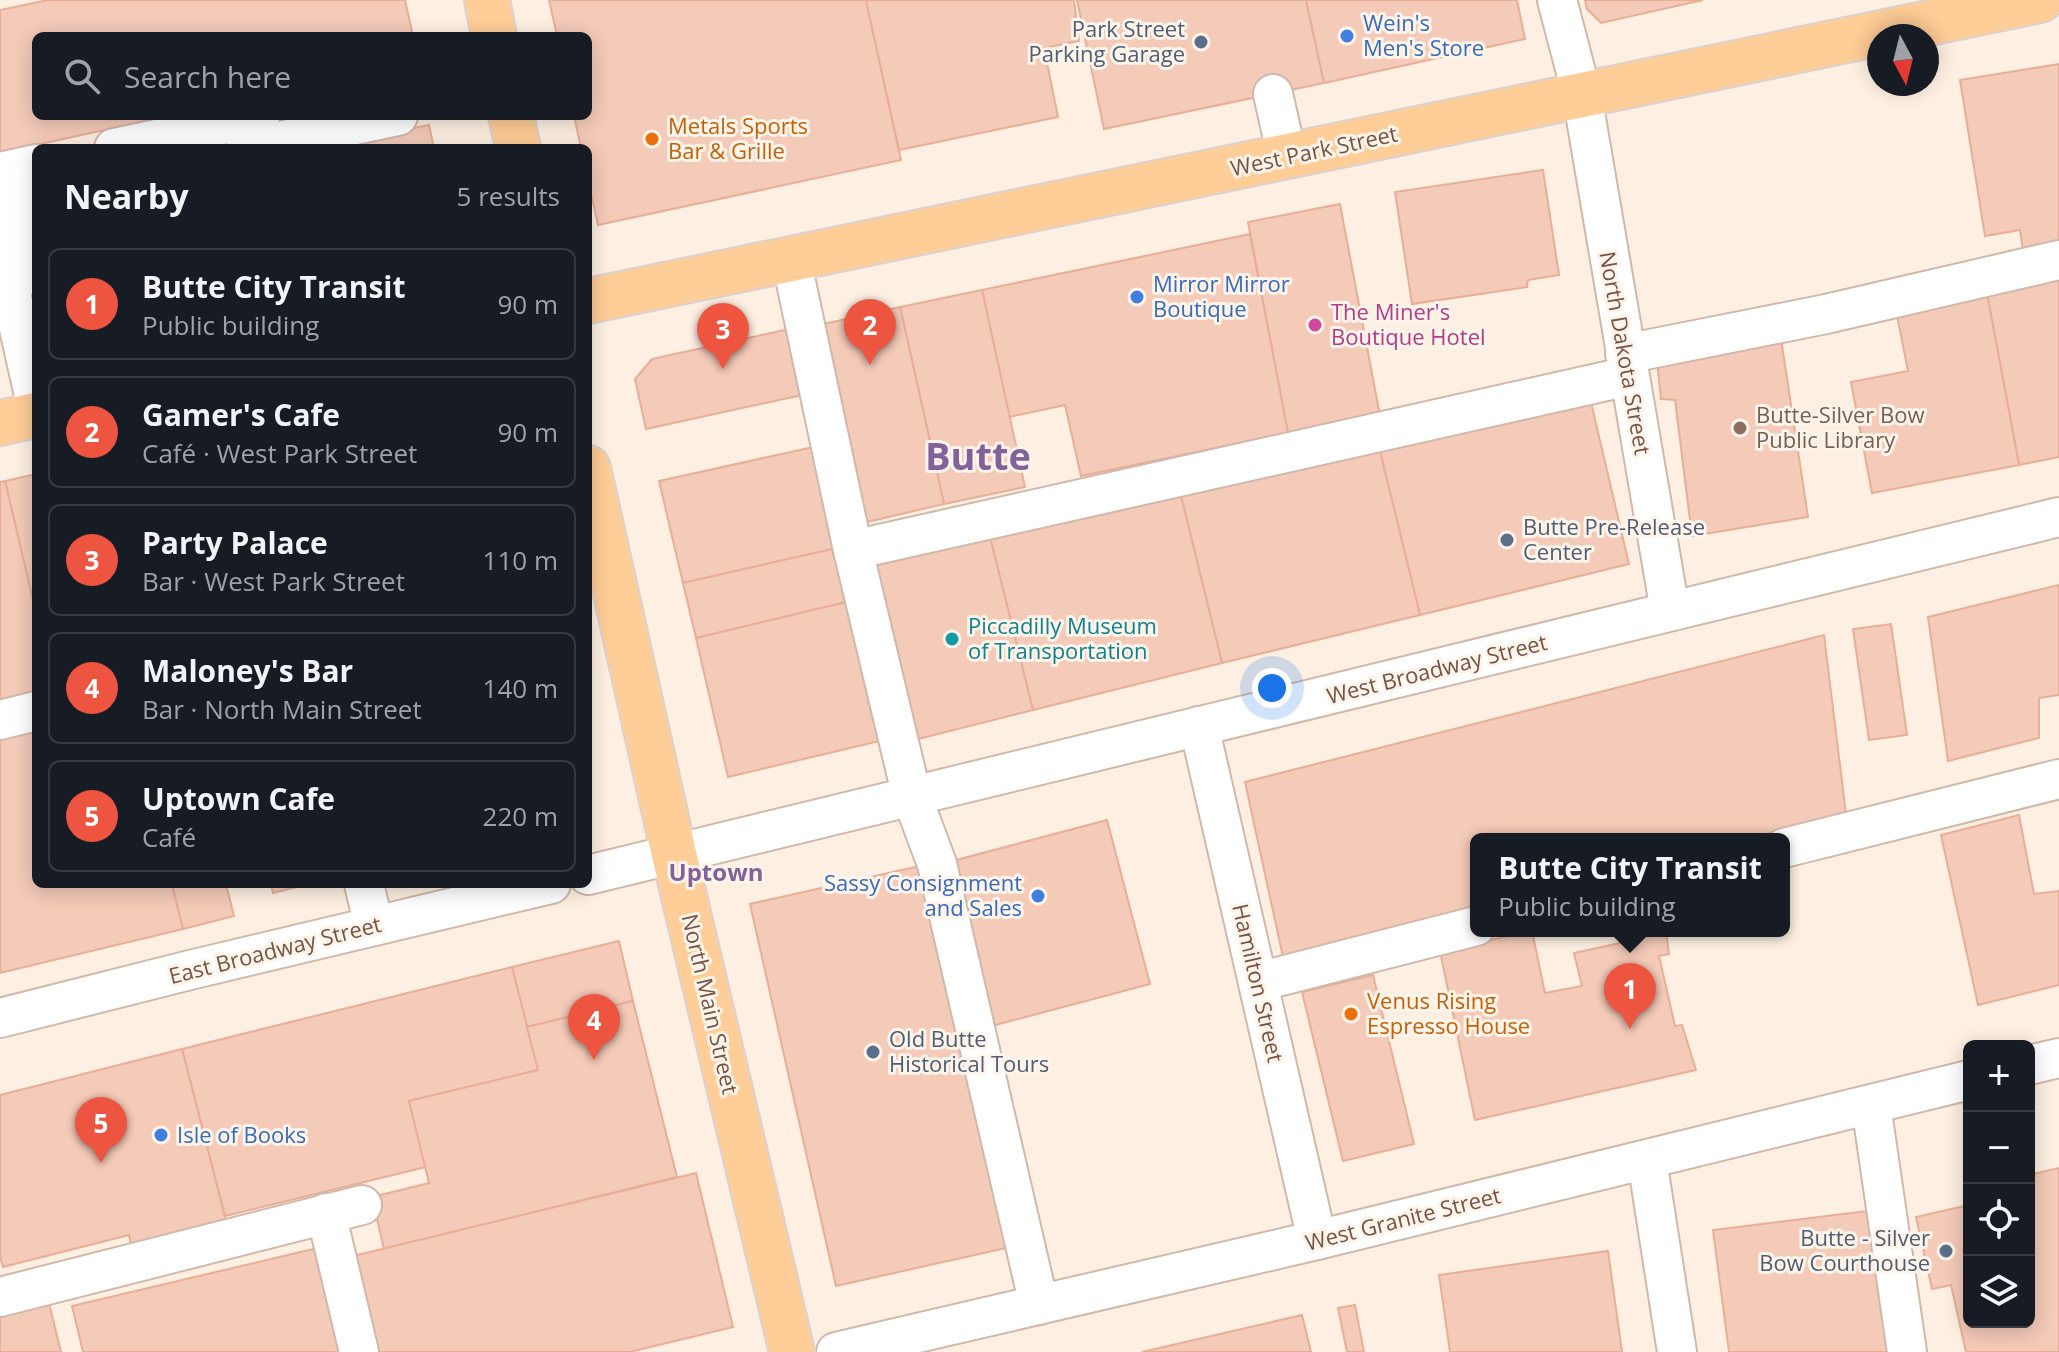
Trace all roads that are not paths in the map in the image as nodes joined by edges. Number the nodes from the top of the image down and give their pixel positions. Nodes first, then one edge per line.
1 (487, 0) edge
2 (1557, 0) edge
3 (2040, 0) edge
4 (493, 32) edge
5 (1273, 94) dead end
6 (1582, 95) junction
7 (364, 120) edge
8 (512, 120) edge
9 (253, 133) edge
10 (151, 144) edge
11 (517, 144) edge
12 (1287, 156) junction
13 (32, 168) edge
14 (12, 190) edge
15 (0, 244) edge
16 (791, 259) junction
17 (2059, 260) edge
18 (32, 292) edge
19 (592, 300) edge
20 (0, 335) edge
21 (1627, 365) junction
22 (23, 415) edge
23 (592, 486) edge
24 (2059, 517) edge
25 (853, 550) junction
26 (1670, 611) junction
27 (32, 712) edge
28 (0, 720) edge
29 (1199, 726) junction
30 (2059, 779) edge
31 (912, 797) junction
32 (1790, 846) edge
33 (674, 854) junction
34 (592, 874) edge
35 (365, 888) edge
36 (534, 888) edge
37 (374, 926) junction
38 (1470, 928) edge
39 (1258, 982) junction
40 (0, 1018) edge
41 (2059, 1058) edge
42 (2035, 1064) edge
43 (1963, 1082) edge
44 (1871, 1105) junction
45 (1647, 1160) junction
46 (1317, 1240) junction
47 (0, 1297) edge
48 (1039, 1305) junction
49 (359, 1352) edge
50 (792, 1352) edge
51 (836, 1352) edge
52 (1677, 1352) edge
53 (1907, 1352) edge

1 - 4 main road
2 - 6 street, North Dakota Street
3 - 6 main road, West Park Street
5 - 12 street
6 - 12 main road, West Park Street
6 - 21 street, North Dakota Street
7 - 9 street
8 - 11 main road
9 - 10 street
12 - 16 main road, West Park Street
13 - 14 street
14 - 18 street
15 - 22 street
16 - 19 main road, West Park Street
16 - 25 street
17 - 21 street
20 - 22 street
21 - 25 street
21 - 26 street, North Dakota Street
23 - 33 main road, North Main Street
24 - 26 street, West Broadway Street
25 - 31 street
26 - 29 street, West Broadway Street
27 - 28 street
29 - 31 street, West Broadway Street
29 - 39 street, Hamilton Street
30 - 32 street
31 - 33 street, West Broadway Street
31 - 48 street
33 - 34 street
33 - 50 main road, North Main Street
35 - 37 street
36 - 37 street, East Broadway Street
37 - 40 street, East Broadway Street
38 - 39 street
39 - 46 street, Hamilton Street
41 - 42 street
43 - 44 street, West Granite Street
44 - 45 street, West Granite Street
44 - 53 street
45 - 46 street, West Granite Street
45 - 52 street
46 - 48 street, West Granite Street
47 - 49 street
48 - 51 street, West Granite Street

